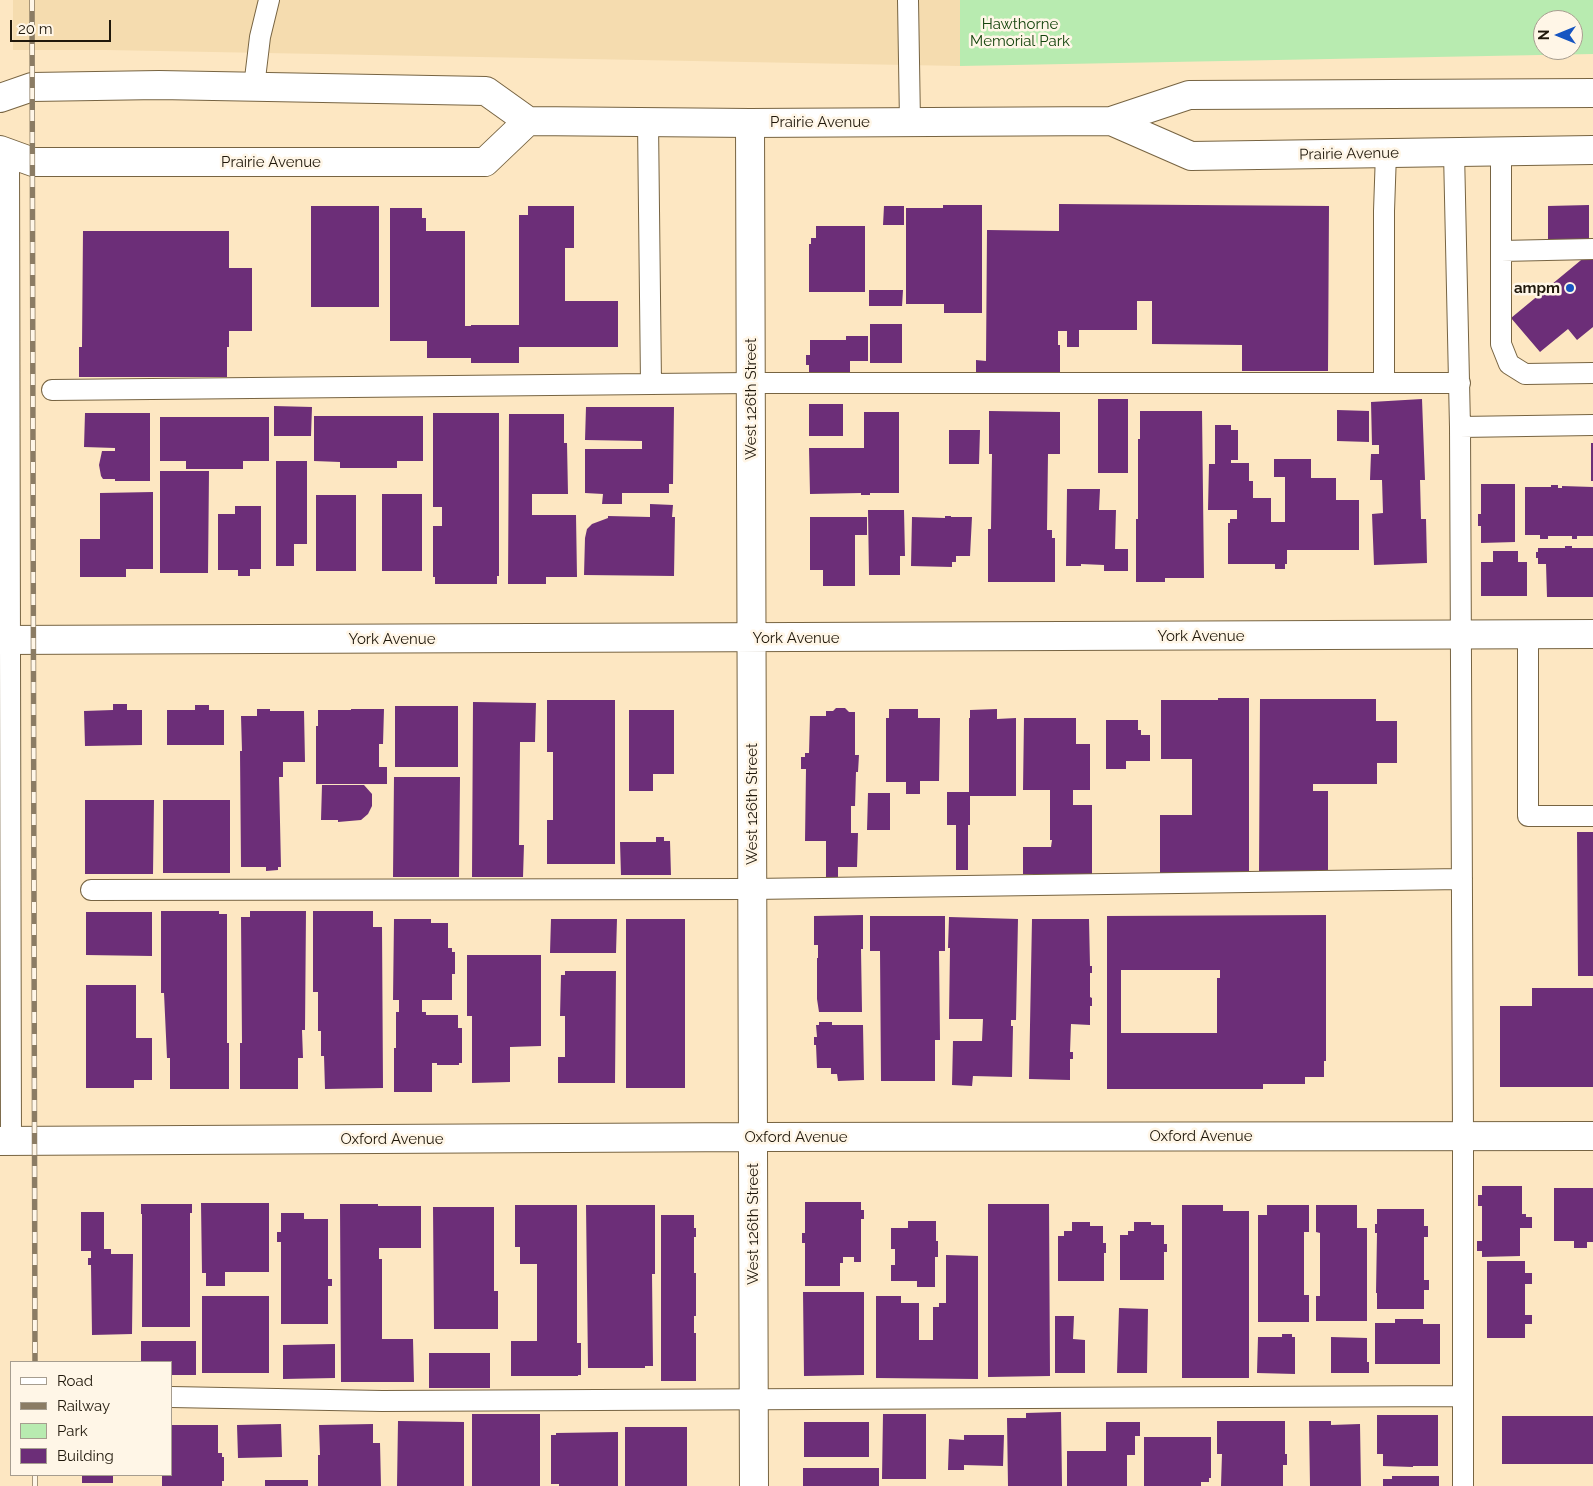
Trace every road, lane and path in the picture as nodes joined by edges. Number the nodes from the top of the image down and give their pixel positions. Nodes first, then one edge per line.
1 (269, 0) edge
2 (908, 0) edge
3 (254, 87) junction
4 (1593, 93) edge
5 (0, 98) edge
6 (528, 121) junction
7 (1112, 121) junction
8 (648, 122) junction
9 (910, 122) junction
10 (750, 123) junction
11 (1593, 150) edge
12 (1501, 151) junction
13 (5, 152) edge
14 (1454, 152) junction
15 (1386, 153) junction
16 (1593, 249) edge
17 (1501, 250) junction
18 (1593, 373) edge
19 (751, 383) junction
20 (1384, 383) junction
21 (1460, 383) junction
22 (651, 384) junction
23 (52, 390) dead end
24 (1593, 425) edge
25 (1460, 427) junction
26 (1593, 634) edge
27 (1461, 635) junction
28 (1528, 635) junction
29 (751, 638) junction
30 (6, 640) edge
31 (1593, 816) edge
32 (1462, 879) junction
33 (752, 889) junction
34 (91, 890) dead end
35 (1463, 1136) junction
36 (1593, 1136) edge
37 (752, 1137) junction
38 (6, 1141) edge
39 (1463, 1396) junction
40 (172, 1397) edge
41 (754, 1398) junction
42 (754, 1486) edge
43 (1463, 1486) edge

1 - 3 lane
2 - 9 lane
3 - 5 street
3 - 6 street
4 - 7 street, Prairie Avenue
6 - 8 street, Prairie Avenue
6 - 13 street, Prairie Avenue
7 - 9 street, Prairie Avenue
7 - 15 street, Prairie Avenue
8 - 10 street, Prairie Avenue
8 - 22 lane
9 - 10 street, Prairie Avenue
10 - 19 street, West 126th Street
11 - 12 street, Prairie Avenue
12 - 14 street, Prairie Avenue
12 - 17 lane
13 - 30 lane
14 - 15 street, Prairie Avenue
14 - 21 lane
15 - 20 lane
16 - 17 lane
17 - 18 lane
19 - 20 lane
19 - 22 lane
19 - 29 street, West 126th Street
20 - 21 lane
21 - 25 lane
22 - 23 lane
24 - 25 lane
25 - 27 lane
26 - 28 street, York Avenue
27 - 28 street, York Avenue
27 - 29 street, York Avenue
27 - 32 lane
28 - 31 lane
29 - 30 street, York Avenue
29 - 33 street, West 126th Street
30 - 38 lane
32 - 33 lane
32 - 35 lane
33 - 34 lane
33 - 37 street, West 126th Street
35 - 36 street, Oxford Avenue
35 - 37 street, Oxford Avenue
35 - 39 lane
37 - 38 street, Oxford Avenue
37 - 41 street, West 126th Street
39 - 41 lane
39 - 43 lane
40 - 41 lane
41 - 42 street, West 126th Street

